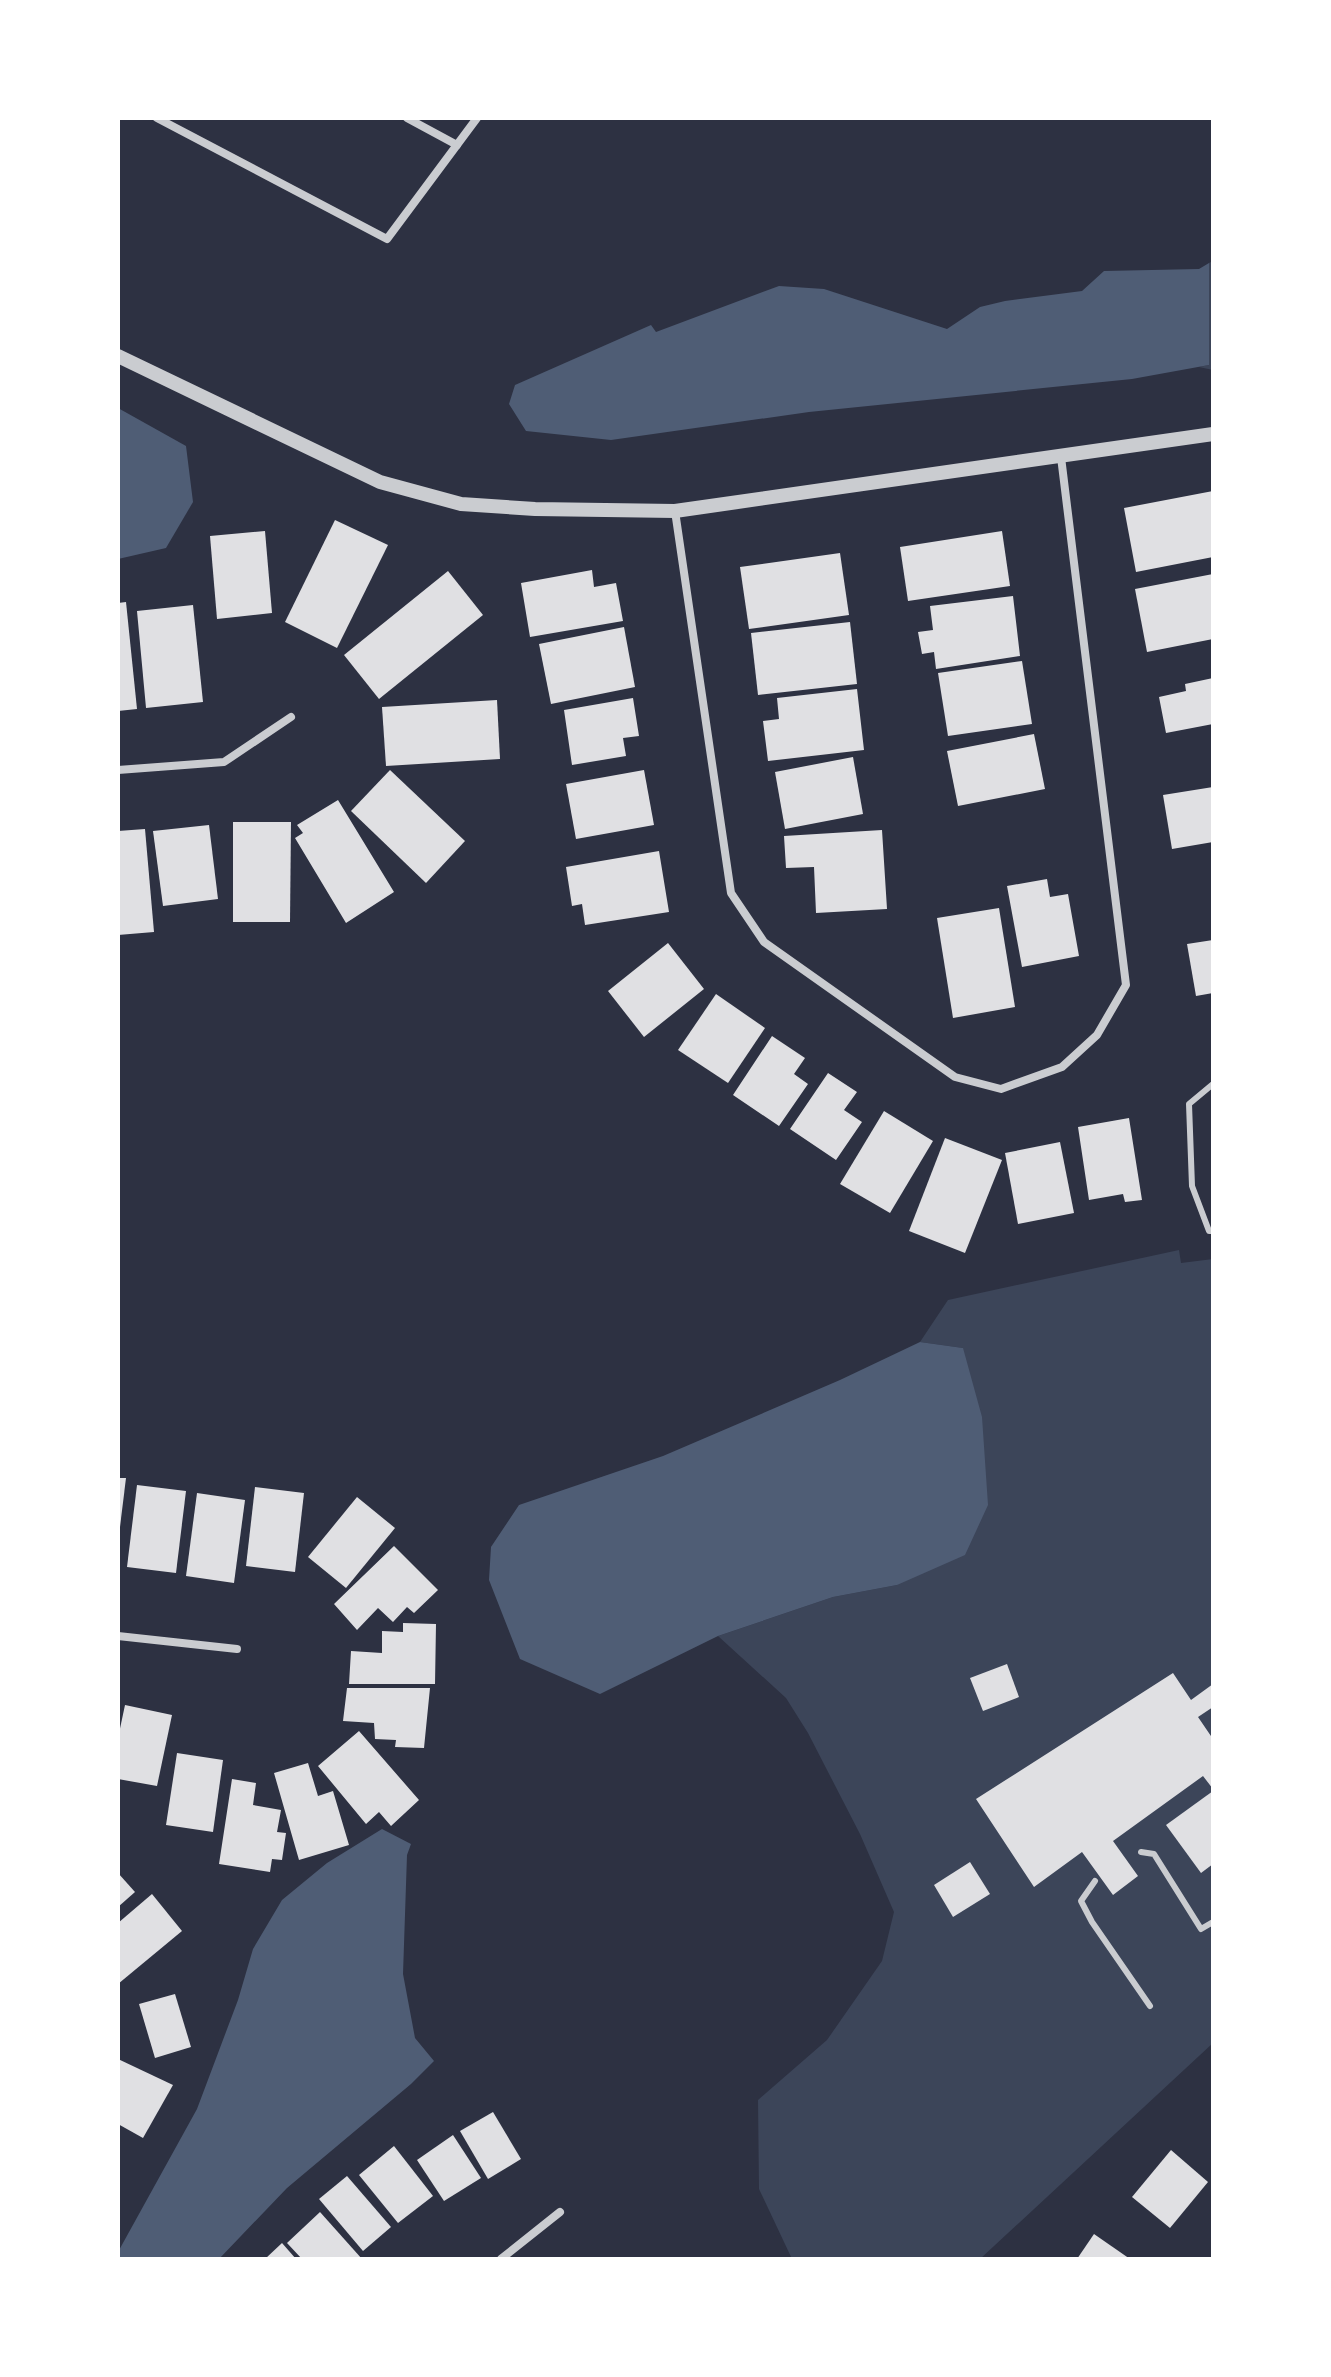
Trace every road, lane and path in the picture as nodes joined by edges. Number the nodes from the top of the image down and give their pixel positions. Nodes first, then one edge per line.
1 (157, 118) edge
2 (407, 118) edge
3 (477, 118) edge
4 (457, 145) junction
5 (118, 356) edge
6 (1213, 434) edge
7 (1061, 457) junction
8 (675, 511) junction
9 (291, 717) dead end
10 (118, 770) edge
11 (1213, 1084) edge
12 (1213, 1231) edge
13 (118, 1636) edge
14 (237, 1649) dead end
15 (1141, 1852) dead end
16 (1095, 1881) dead end
17 (1213, 1922) edge
18 (1150, 2006) dead end
19 (560, 2212) dead end
20 (501, 2259) edge

1 - 4 street
2 - 4 street
3 - 4 street
5 - 8 street
6 - 7 street
7 - 8 street
7 - 8 street
9 - 10 street
11 - 12 lane
13 - 14 street
15 - 17 lane
16 - 18 lane
19 - 20 street

